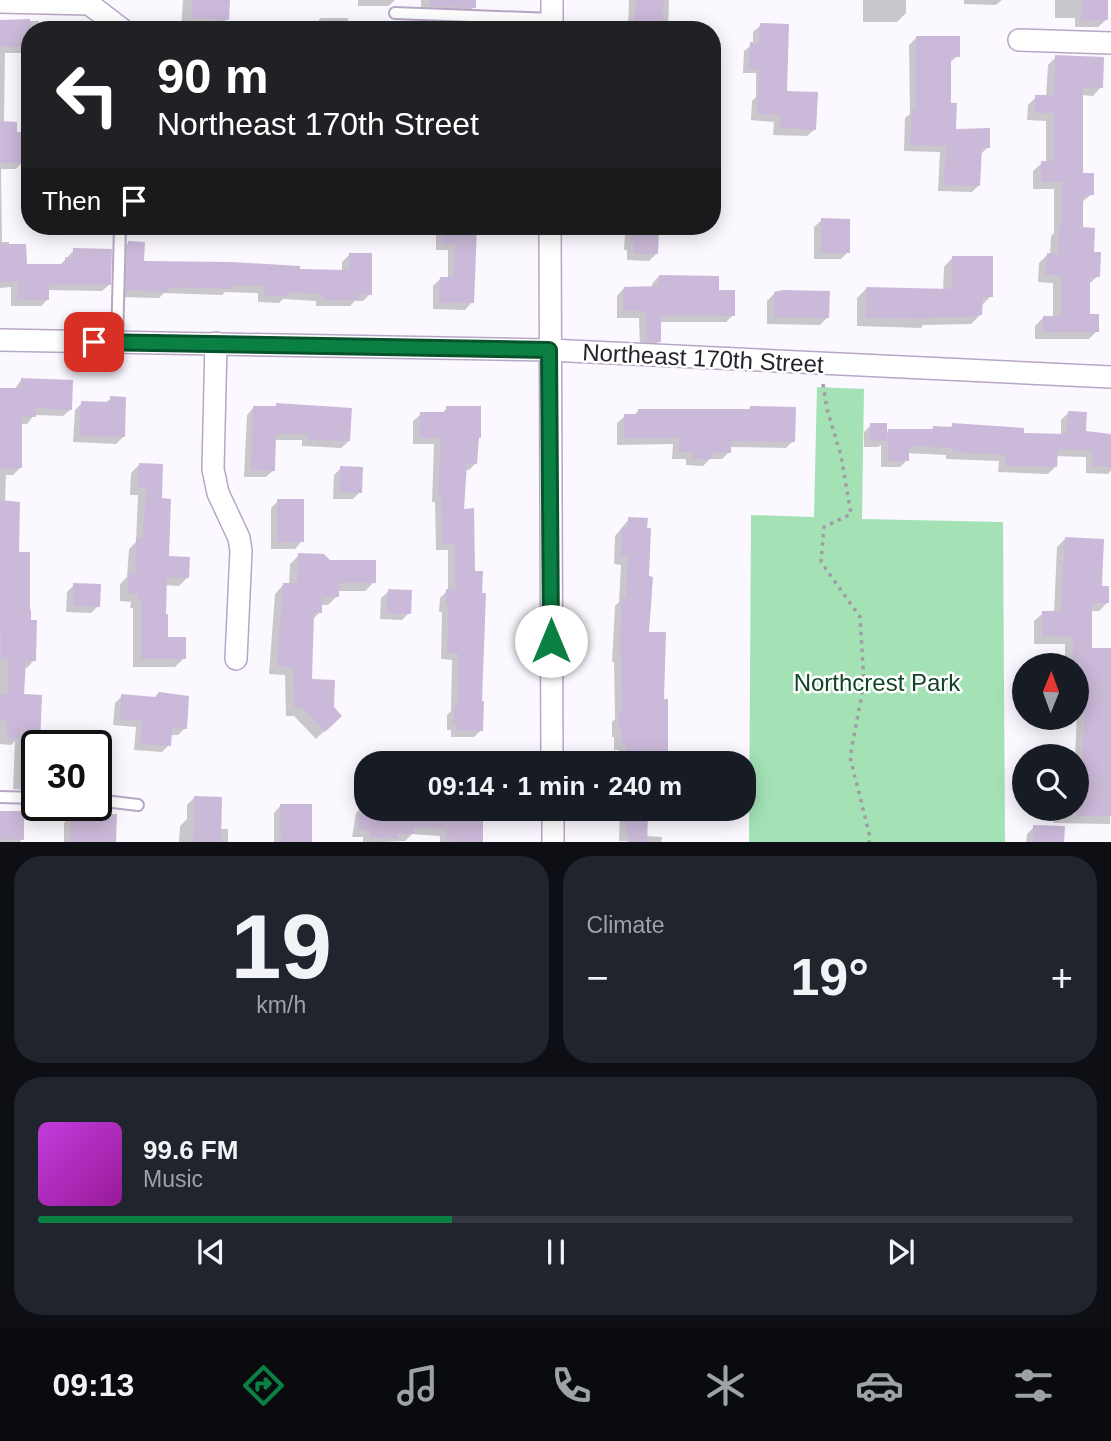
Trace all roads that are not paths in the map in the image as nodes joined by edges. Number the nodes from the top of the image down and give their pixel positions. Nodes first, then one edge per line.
1 (0, 2) edge
2 (395, 13) dead end
3 (552, 16) edge
4 (111, 21) edge
5 (1019, 40) dead end
6 (1111, 43) edge
7 (120, 235) edge
8 (550, 235) edge
9 (0, 340) edge
10 (117, 342) junction
11 (216, 344) junction
12 (549, 350) junction
13 (1111, 377) edge
14 (236, 659) dead end
15 (552, 751) edge
16 (0, 797) edge
17 (21, 798) edge
18 (112, 802) edge
19 (138, 805) dead end
20 (553, 821) edge
21 (553, 842) edge

1 - 4 street
2 - 3 lane
5 - 6 street
7 - 10 lane
8 - 12 street
9 - 10 street, Northeast 170th Street
10 - 11 street, Northeast 170th Street
11 - 12 street, Northeast 170th Street
11 - 14 street
12 - 13 street, Northeast 170th Street
12 - 15 street
16 - 17 lane
18 - 19 lane
20 - 21 street

